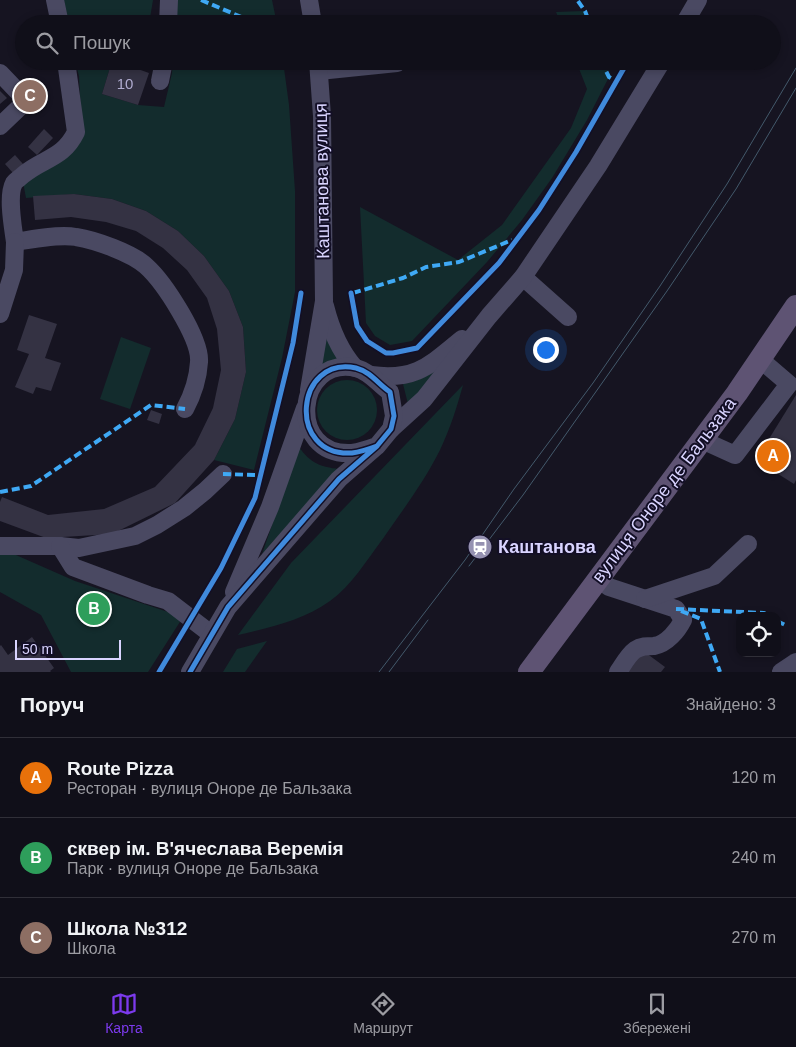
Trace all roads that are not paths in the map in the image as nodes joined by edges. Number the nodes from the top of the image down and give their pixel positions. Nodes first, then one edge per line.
1 (55, 0) edge
2 (169, 0) edge
3 (308, 0) edge
4 (698, 0) edge
5 (58, 15) edge
6 (168, 15) edge
7 (311, 15) edge
8 (689, 15) edge
9 (67, 70) edge
10 (162, 70) edge
11 (318, 70) edge
12 (657, 70) edge
13 (0, 73) edge
14 (160, 81) dead end
15 (0, 126) edge
16 (6, 206) edge
17 (15, 242) junction
18 (523, 277) junction
19 (324, 301) junction
20 (796, 306) edge
21 (0, 314) edge
22 (489, 316) junction
23 (568, 317) dead end
24 (761, 360) junction
25 (363, 372) junction
26 (307, 399) junction
27 (185, 409) dead end
28 (391, 429) junction
29 (702, 440) junction
30 (378, 446) junction
31 (223, 474) dead end
32 (748, 544) dead end
33 (0, 546) edge
34 (60, 546) junction
35 (598, 579) junction
36 (645, 599) junction
37 (228, 607) junction
38 (211, 634) junction
39 (796, 662) edge
40 (190, 672) edge
41 (529, 672) edge
42 (618, 672) edge
43 (781, 672) edge

1 - 5 street
2 - 6 street
3 - 7 street
4 - 8 street
9 - 16 street
10 - 14 street
11 - 19 street, Каштанова вулиця
12 - 18 street
13 - 15 street
16 - 17 street
17 - 21 street
17 - 27 street
18 - 22 street
18 - 23 street
19 - 25 street, Каштанова вулиця
19 - 26 street, Каштанова вулиця
20 - 24 main road, вулиця Оноре де Бальзака
22 - 25 street
22 - 28 street
24 - 29 main road, вулиця Оноре де Бальзака
24 - 29 street
25 - 26 street
25 - 28 street
26 - 30 street
26 - 37 street
28 - 30 street
29 - 35 main road, вулиця Оноре де Бальзака
30 - 37 street
31 - 34 street
32 - 36 street
33 - 34 street
34 - 38 street
35 - 36 street
35 - 41 main road, вулиця Оноре де Бальзака
36 - 42 street
37 - 38 street
38 - 40 street
39 - 43 street

